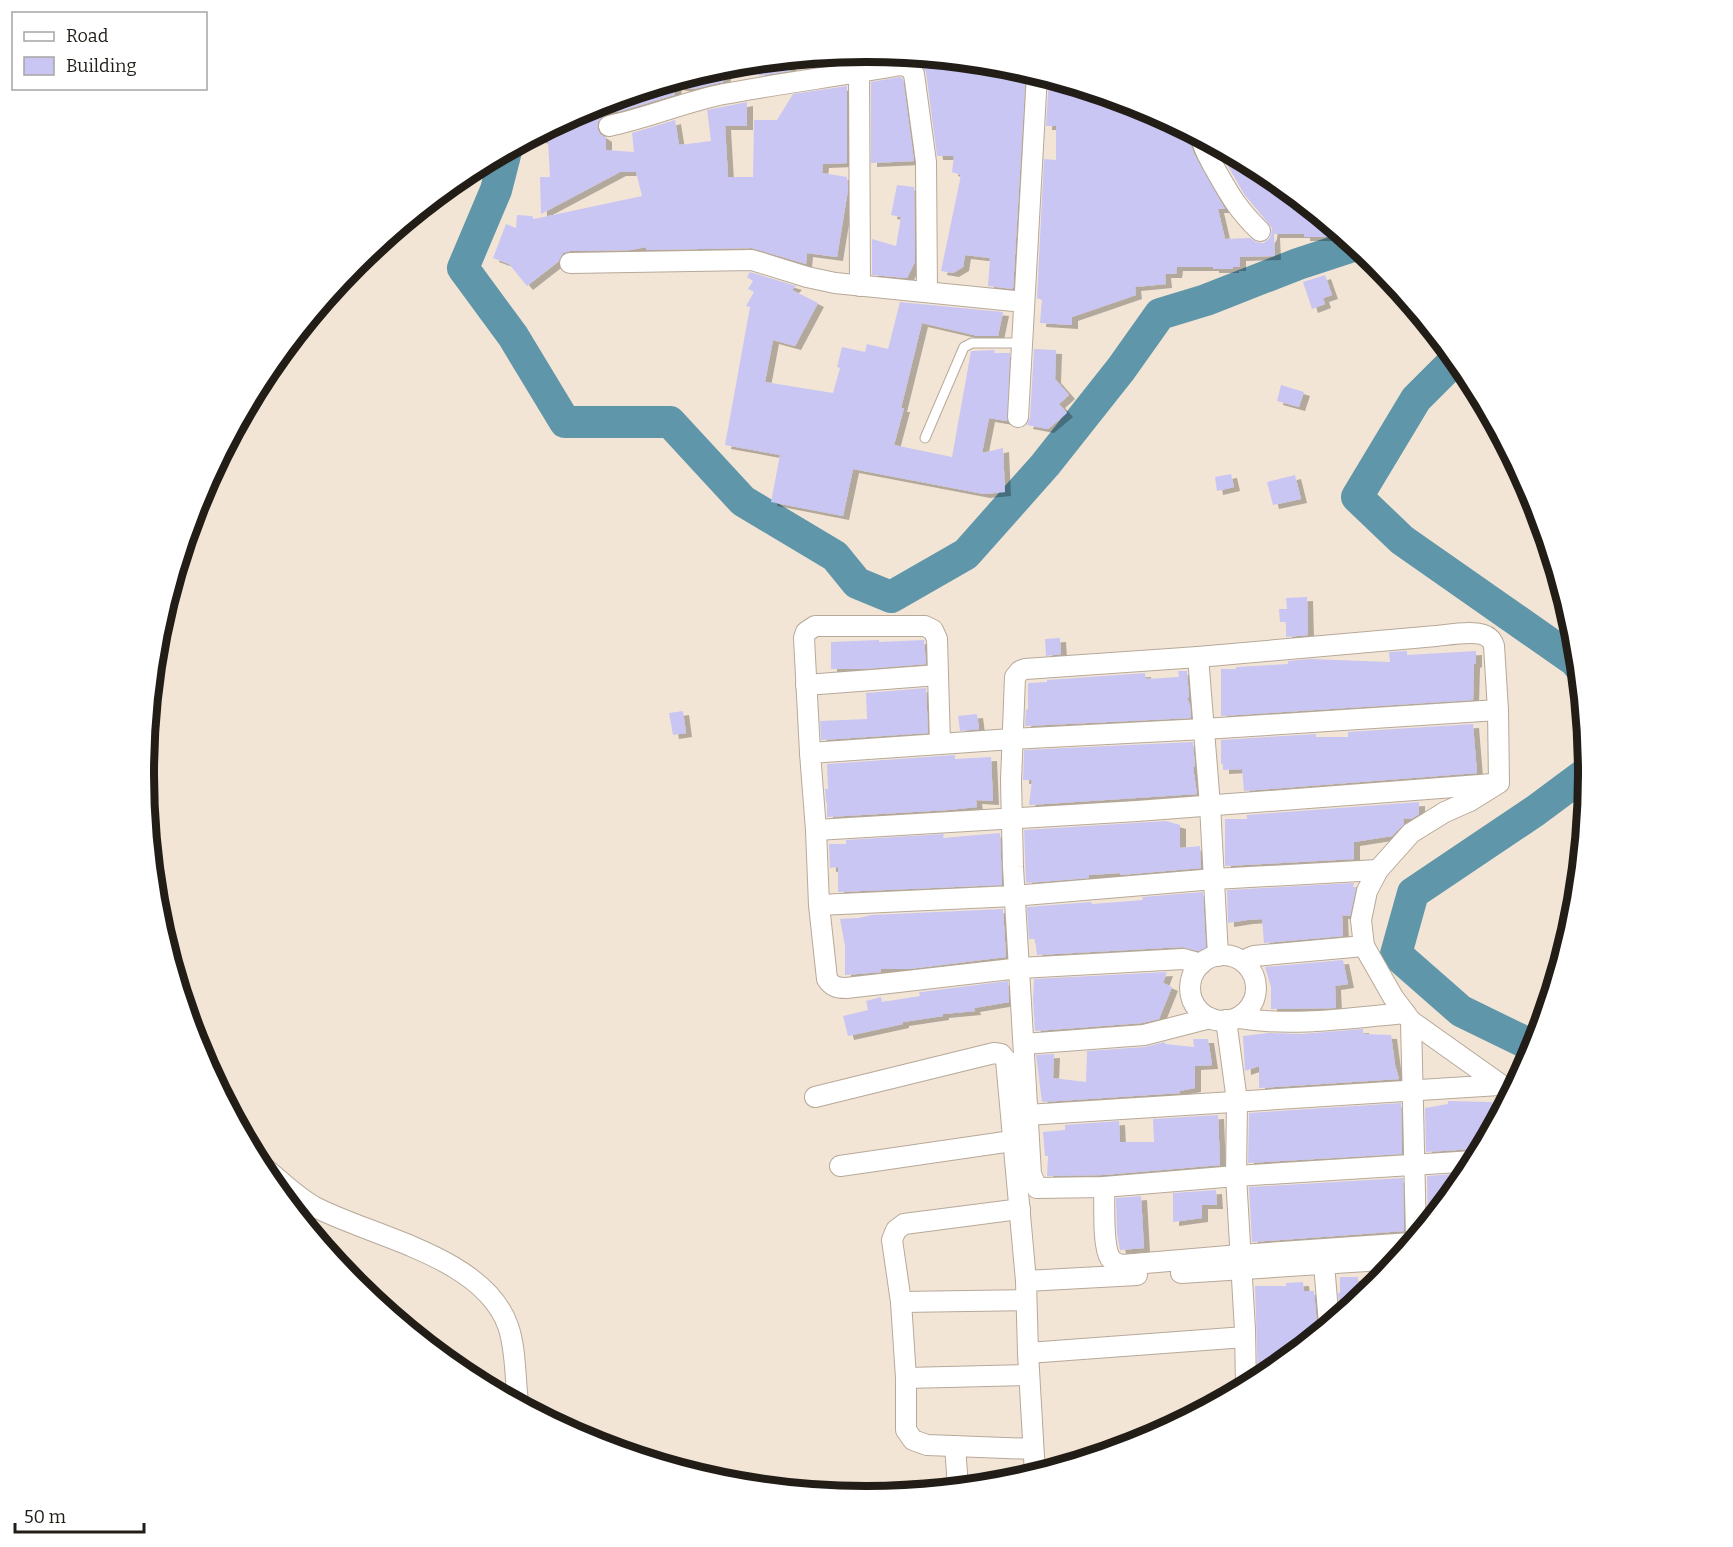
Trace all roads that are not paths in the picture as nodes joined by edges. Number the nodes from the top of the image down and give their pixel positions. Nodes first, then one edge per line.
1 (859, 72) junction
2 (1037, 83) edge
3 (609, 126) dead end
4 (1204, 147) edge
5 (1260, 231) dead end
6 (570, 263) dead end
7 (860, 286) junction
8 (927, 292) junction
9 (1024, 302) junction
10 (1022, 343) junction
11 (1018, 417) dead end
12 (925, 438) dead end
13 (1198, 657) junction
14 (938, 675) junction
15 (806, 684) junction
16 (1498, 710) junction
17 (1204, 729) junction
18 (1012, 739) junction
19 (940, 744) junction
20 (810, 753) junction
21 (1499, 783) junction
22 (1210, 805) junction
23 (1011, 818) junction
24 (816, 830) junction
25 (1378, 870) junction
26 (1214, 879) junction
27 (1014, 896) junction
28 (819, 905) junction
29 (1364, 946) junction
30 (1210, 960) junction
31 (1245, 963) junction
32 (1020, 968) junction
33 (1408, 1017) junction
34 (1225, 1019) junction
35 (1024, 1044) junction
36 (1505, 1089) edge
37 (1414, 1090) junction
38 (815, 1097) dead end
39 (1237, 1101) junction
40 (1027, 1115) junction
41 (1012, 1141) junction
42 (1463, 1162) edge
43 (1414, 1165) junction
44 (840, 1166) dead end
45 (1236, 1176) junction
46 (286, 1185) edge
47 (1104, 1187) junction
48 (1083, 1198) dead end
49 (1019, 1204) junction
50 (1416, 1226) edge
51 (1400, 1245) edge
52 (1323, 1257) junction
53 (1387, 1259) edge
54 (1241, 1262) junction
55 (1026, 1291) junction
56 (901, 1302) junction
57 (1328, 1315) edge
58 (1245, 1337) junction
59 (1028, 1353) junction
60 (1029, 1375) junction
61 (1246, 1376) edge
62 (906, 1378) junction
63 (517, 1394) edge
64 (955, 1446) junction
65 (1033, 1449) junction
66 (1034, 1465) edge
67 (957, 1479) edge

1 - 3 street
1 - 7 street
1 - 8 street
2 - 9 street
4 - 5 street
6 - 7 street
7 - 8 street
8 - 9 street
9 - 10 street
10 - 11 street
10 - 12 lane
13 - 16 street
13 - 17 street
13 - 18 street
14 - 15 street
14 - 15 street
14 - 19 street
15 - 20 street
16 - 17 street
16 - 21 street
17 - 18 street
17 - 22 street
18 - 19 street
18 - 23 street
19 - 20 street
20 - 24 street
21 - 22 street
21 - 25 street
22 - 23 street
22 - 26 street
23 - 24 street
23 - 27 street
24 - 28 street
25 - 26 street
25 - 29 street
26 - 27 street
26 - 30 street
27 - 28 street
27 - 32 street
28 - 32 street
29 - 31 street
29 - 33 street
30 - 31 street
30 - 32 street
30 - 34 street
31 - 34 street
32 - 35 street
33 - 34 street
33 - 36 street
33 - 37 street
34 - 35 street
34 - 39 street
35 - 40 street
36 - 37 street
37 - 39 street
37 - 43 street
38 - 41 street
39 - 40 street
39 - 45 street
40 - 47 street
41 - 44 street
41 - 49 street
42 - 43 street
43 - 45 street
43 - 50 street
45 - 47 street
45 - 54 street
46 - 63 street
47 - 54 street
48 - 49 street
49 - 55 street
49 - 56 street
51 - 52 street
52 - 53 street
52 - 54 street
52 - 57 street
54 - 55 street
54 - 58 street
55 - 56 street
55 - 59 street
56 - 62 street
58 - 59 street
58 - 61 street
59 - 60 street
60 - 62 street
60 - 65 street
62 - 64 street
64 - 65 street
64 - 67 street
65 - 66 street

